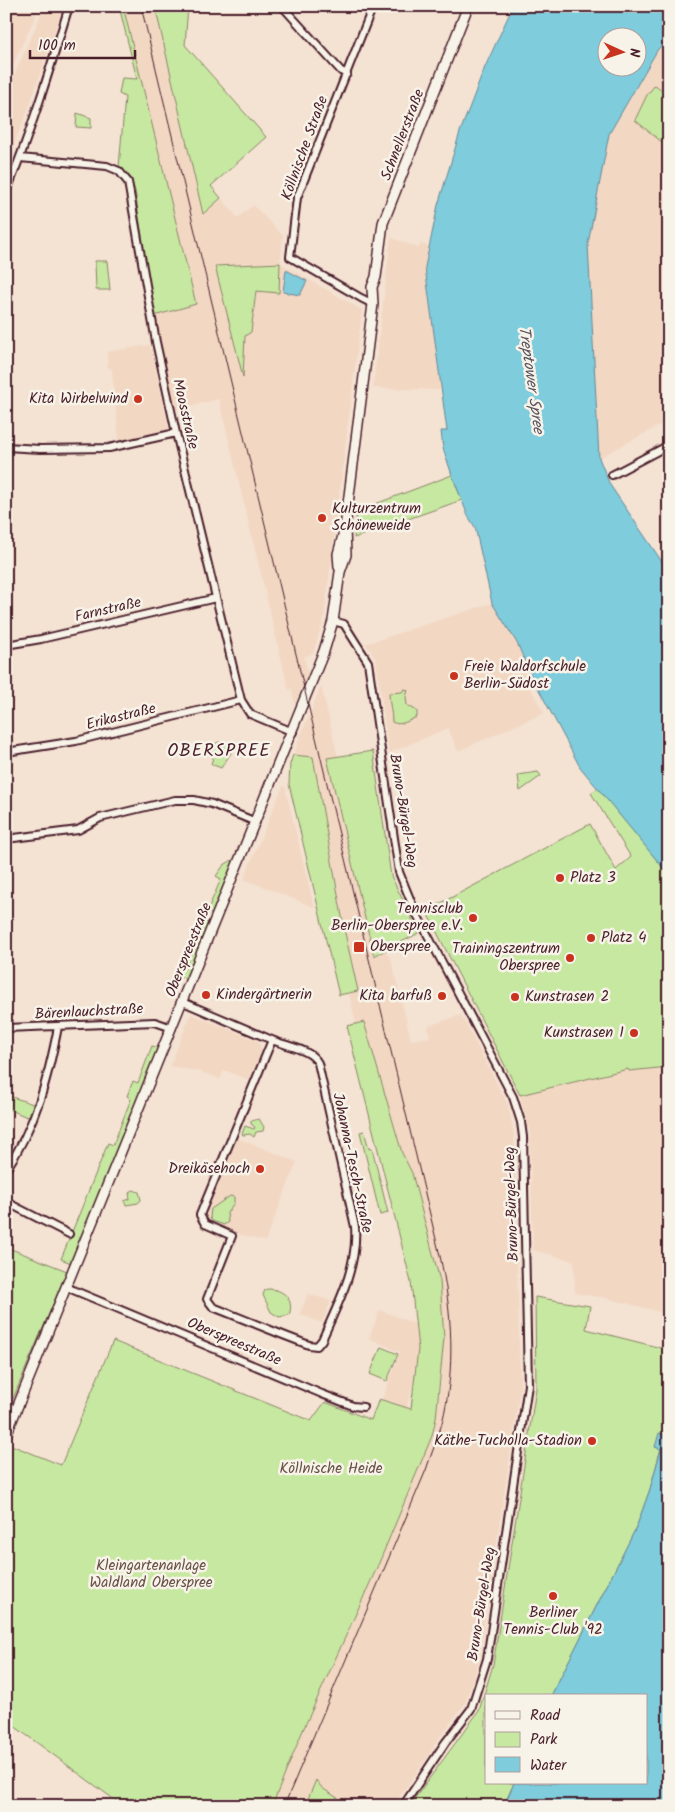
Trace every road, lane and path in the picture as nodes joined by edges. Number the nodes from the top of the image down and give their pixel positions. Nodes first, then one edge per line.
1 (69, 6) edge
2 (282, 6) edge
3 (373, 6) edge
4 (468, 6) edge
5 (347, 74) junction
6 (20, 158) junction
7 (6, 193) edge
8 (374, 301) junction
9 (176, 433) junction
10 (669, 445) edge
11 (6, 447) edge
12 (612, 475) dead end
13 (216, 598) junction
14 (333, 621) junction
15 (6, 645) edge
16 (241, 700) junction
17 (293, 732) junction
18 (6, 752) edge
19 (256, 822) junction
20 (6, 839) edge
21 (182, 1002) junction
22 (58, 1027) junction
23 (6, 1028) edge
24 (172, 1028) junction
25 (272, 1040) junction
26 (6, 1170) edge
27 (6, 1200) edge
28 (69, 1234) dead end
29 (66, 1287) junction
30 (363, 1407) dead end
31 (6, 1435) edge
32 (403, 1806) edge

1 - 6 street
2 - 5 street
3 - 5 street, Köllnische Straße
4 - 8 main road, Schnellerstraße
5 - 8 street, Köllnische Straße
6 - 7 street
6 - 9 street, Moosstraße
8 - 14 main road, Schnellerstraße
9 - 11 street
9 - 13 street, Moosstraße
10 - 12 street
13 - 15 street, Farnstraße
13 - 16 street, Moosstraße
14 - 17 main road, Oberspreestraße
14 - 32 street, Bruno-Bürgel-Weg
16 - 17 street
16 - 18 street, Erikastraße
17 - 19 main road, Oberspreestraße
19 - 20 street
19 - 21 main road, Oberspreestraße
21 - 24 main road, Oberspreestraße
21 - 25 street, Johanna-Tesch-Straße
22 - 23 street, Bärenlauchstraße
22 - 24 street, Bärenlauchstraße
22 - 26 street
24 - 29 main road, Oberspreestraße
25 - 25 street, Johanna-Tesch-Straße
27 - 28 street
29 - 30 street, Oberspreestraße
29 - 31 main road, Oberspreestraße

